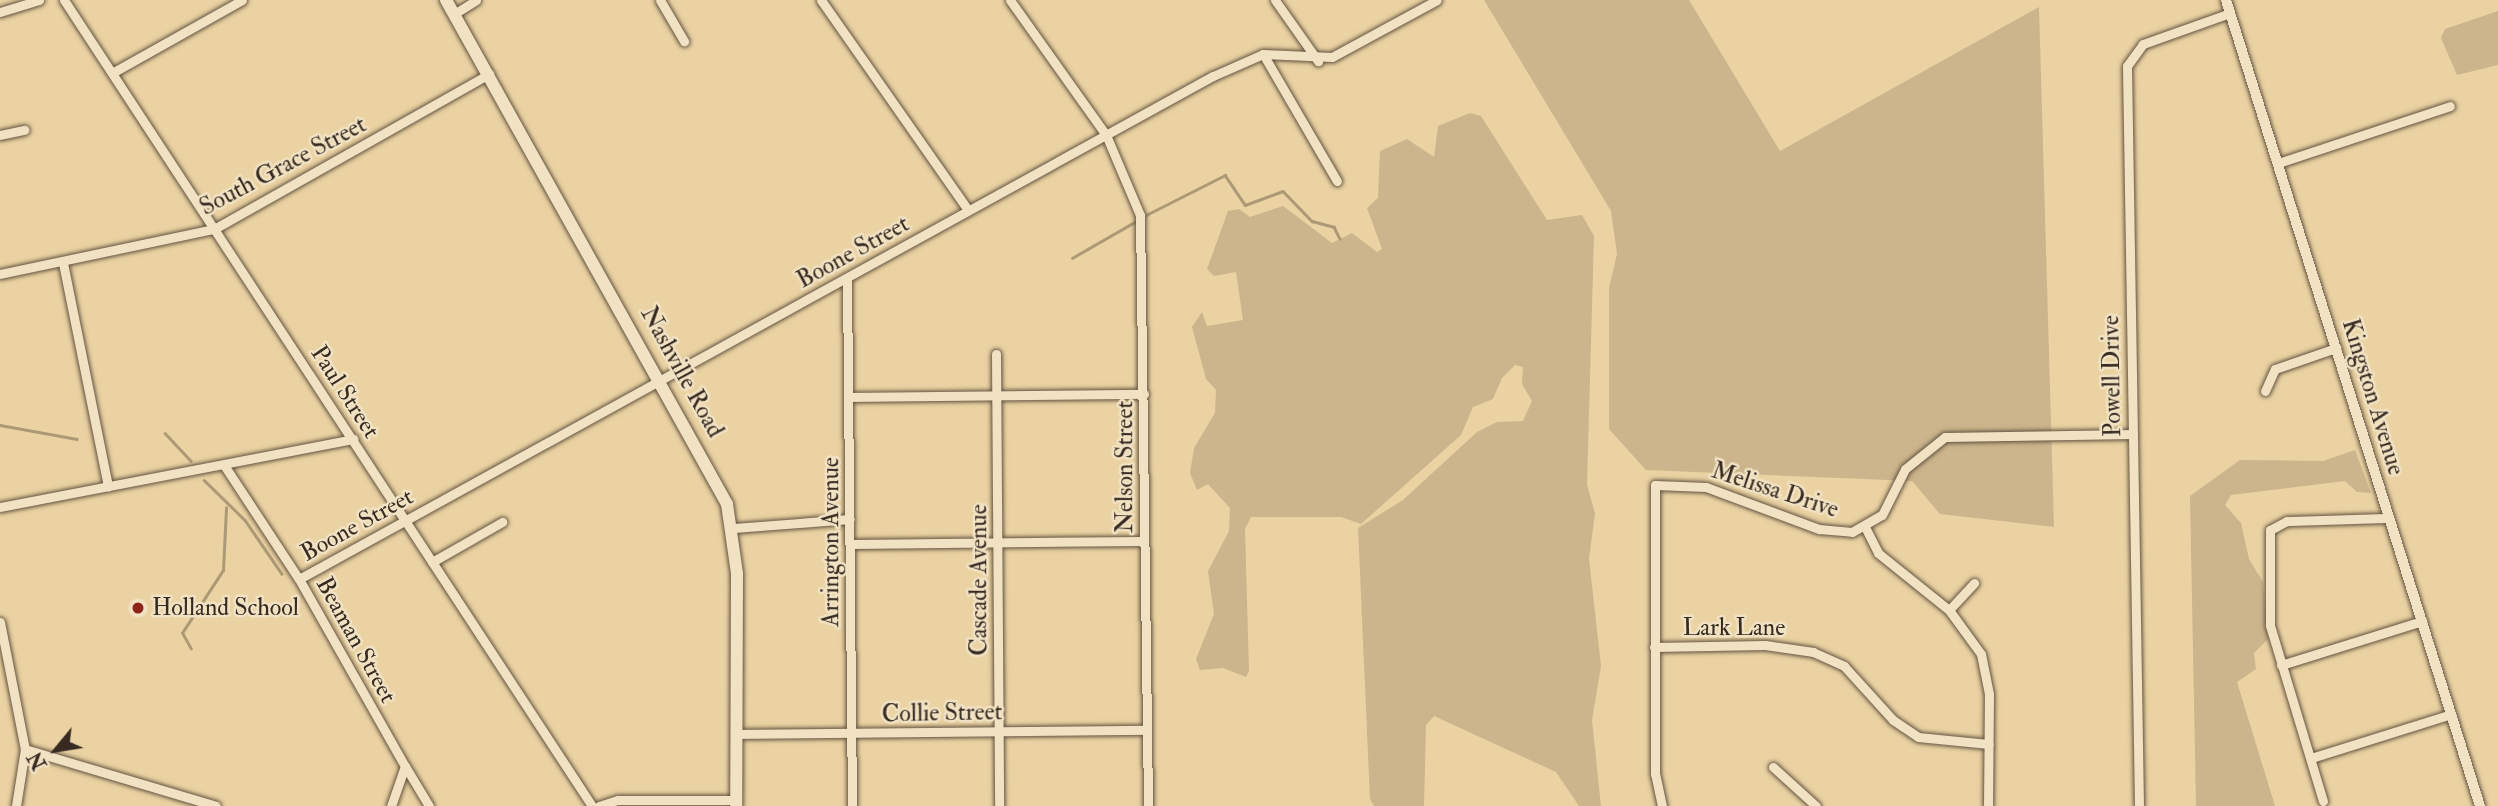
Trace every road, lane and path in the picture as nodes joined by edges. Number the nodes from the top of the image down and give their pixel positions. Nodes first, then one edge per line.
1 (39, 0) edge
2 (64, 0) edge
3 (242, 0) edge
4 (446, 0) edge
5 (476, 0) edge
6 (660, 0) edge
7 (821, 0) edge
8 (1010, 0) edge
9 (1275, 0) edge
10 (1437, 0) edge
11 (2226, 0) edge
12 (0, 12) edge
13 (2230, 13) junction
14 (454, 14) junction
15 (684, 41) dead end
16 (1263, 54) junction
17 (1318, 61) junction
18 (112, 73) junction
19 (489, 74) junction
20 (2450, 106) dead end
21 (24, 130) dead end
22 (0, 135) edge
23 (1106, 135) junction
24 (2278, 163) junction
25 (1337, 181) dead end
26 (968, 210) junction
27 (214, 229) junction
28 (63, 263) junction
29 (0, 274) edge
30 (847, 278) junction
31 (2336, 348) junction
32 (996, 354) dead end
33 (662, 378) junction
34 (2265, 391) dead end
35 (1144, 394) junction
36 (998, 396) junction
37 (850, 397) junction
38 (2133, 434) junction
39 (354, 439) junction
40 (223, 465) junction
41 (108, 487) junction
42 (0, 507) edge
43 (2389, 518) junction
44 (850, 519) junction
45 (404, 521) junction
46 (502, 522) dead end
47 (1865, 527) junction
48 (734, 528) junction
49 (1144, 541) junction
50 (997, 542) junction
51 (851, 544) junction
52 (432, 562) junction
53 (299, 579) junction
54 (1974, 583) dead end
55 (1949, 610) junction
56 (2422, 621) junction
57 (0, 622) edge
58 (1654, 647) junction
59 (2281, 665) junction
60 (2451, 714) junction
61 (1147, 730) junction
62 (999, 732) junction
63 (852, 733) junction
64 (736, 734) junction
65 (1989, 744) junction
66 (25, 749) junction
67 (2311, 758) junction
68 (405, 766) junction
69 (1773, 767) dead end
70 (2323, 801) dead end
71 (736, 803) edge
72 (16, 806) edge
73 (216, 806) edge
74 (391, 806) edge
75 (429, 806) edge
76 (592, 806) edge
77 (598, 806) edge
78 (852, 806) edge
79 (999, 806) edge
80 (1147, 806) edge
81 (1662, 806) edge
82 (1816, 806) edge
83 (1988, 806) edge
84 (2139, 806) edge
85 (2480, 806) edge

1 - 12 street
2 - 18 street, Paul Street
3 - 18 street
4 - 14 main road, Nashville Road
5 - 14 street
6 - 15 street
7 - 26 street
8 - 23 street, Nelson Street
9 - 17 street
10 - 17 street
11 - 13 street, Kingston Avenue
13 - 24 street, Kingston Avenue
13 - 38 street, Powell Drive
14 - 19 main road, Nashville Road
16 - 17 street
16 - 23 street, Boone Street
16 - 25 street
18 - 27 street, Paul Street
19 - 27 street, South Grace Street
19 - 33 main road, Nashville Road
20 - 24 street
21 - 22 street
23 - 26 street, Boone Street
23 - 35 street, Nelson Street
24 - 31 street, Kingston Avenue
26 - 30 street, Boone Street
27 - 28 street, South Grace Street
27 - 39 street, Paul Street
28 - 29 street, South Grace Street
28 - 41 street
30 - 33 street, Boone Street
30 - 37 street, Arrington Avenue
31 - 34 street
31 - 43 street, Kingston Avenue
32 - 36 street, Cascade Avenue
33 - 45 street, Boone Street
33 - 48 main road, Nashville Road
35 - 36 street
35 - 49 street, Nelson Street
36 - 37 street
36 - 50 street, Cascade Avenue
37 - 44 street, Arrington Avenue
38 - 47 street, Melissa Drive
38 - 84 street, Powell Drive
39 - 40 street
39 - 45 street, Paul Street
40 - 41 street
40 - 53 street, Beaman Street
41 - 42 street
43 - 56 street, Kingston Avenue
43 - 59 street
44 - 48 street
44 - 51 street, Arrington Avenue
45 - 52 street, Paul Street
45 - 53 street, Boone Street
46 - 52 street
47 - 55 street
47 - 58 street, Melissa Drive
48 - 64 main road, Nashville Road
49 - 50 street
49 - 61 street, Nelson Street
50 - 51 street
50 - 62 street, Cascade Avenue
51 - 63 street, Arrington Avenue
52 - 76 street, Paul Street
53 - 68 street, Beaman Street
54 - 55 street
55 - 65 street
56 - 59 street
56 - 60 street, Kingston Avenue
57 - 66 street
58 - 65 street, Lark Lane
58 - 81 street
59 - 67 street
60 - 67 street
60 - 85 street, Kingston Avenue
61 - 62 street, Collie Street
61 - 80 street, Nelson Street
62 - 63 street, Collie Street
62 - 79 street, Cascade Avenue
63 - 64 street, Collie Street
63 - 78 street, Arrington Avenue
64 - 71 main road, Nashville Road
65 - 83 street
66 - 72 street
66 - 73 street
67 - 70 street
68 - 74 street
68 - 75 street, Beaman Street
69 - 82 street
71 - 77 street

